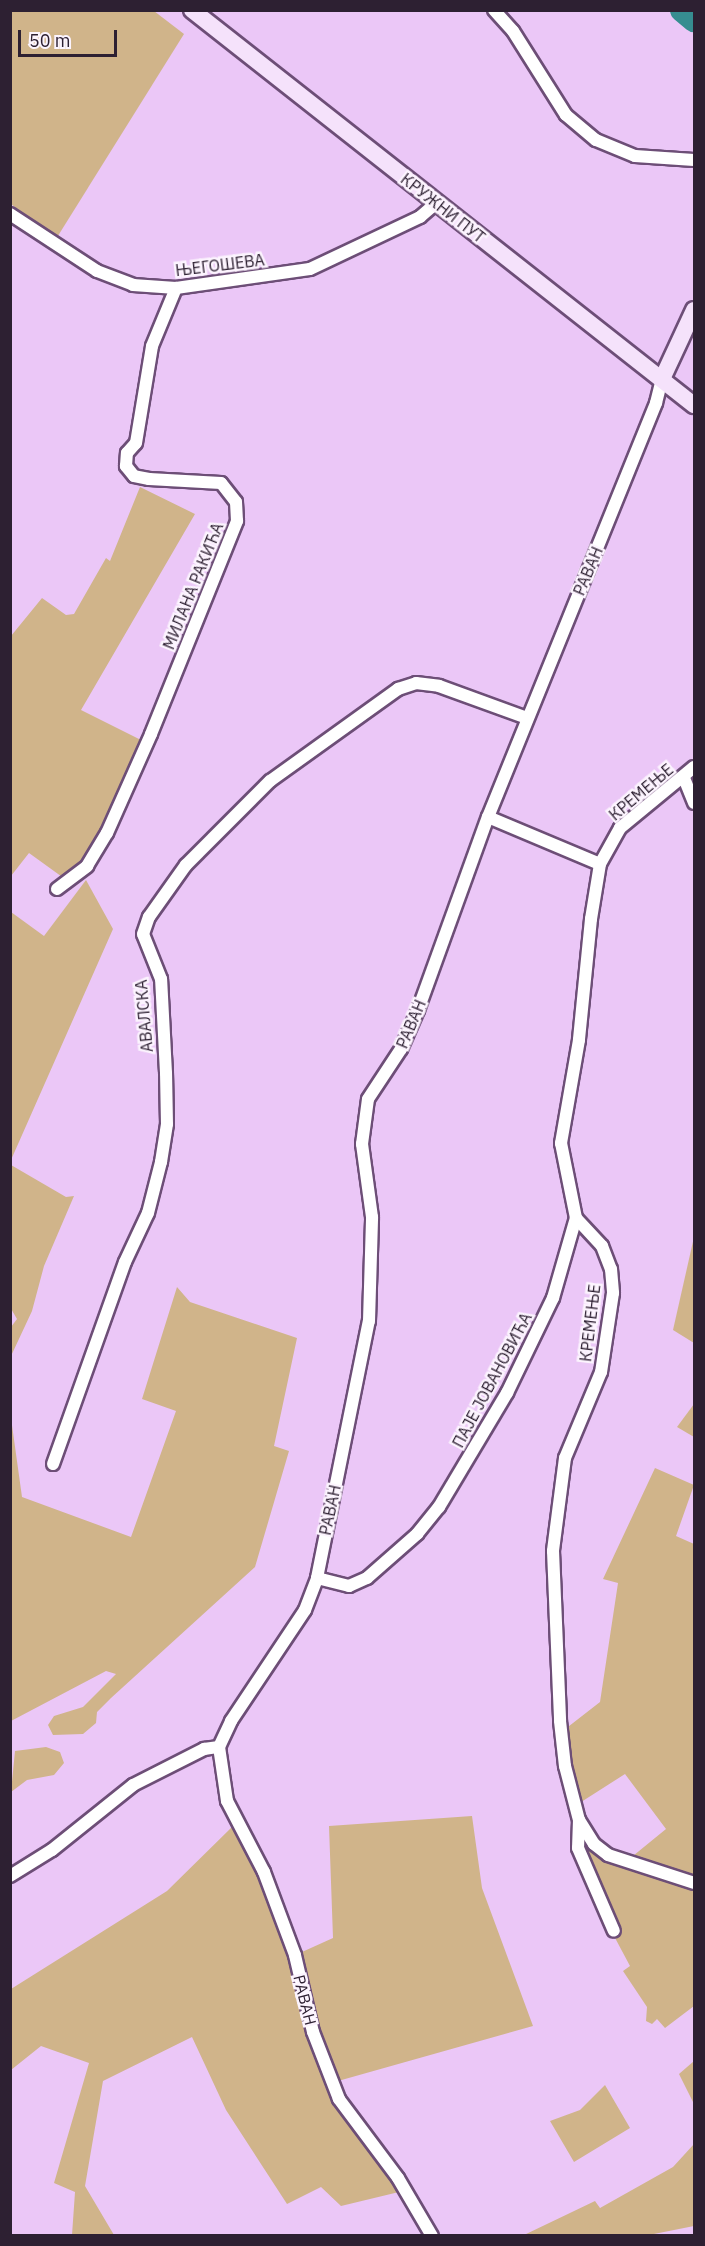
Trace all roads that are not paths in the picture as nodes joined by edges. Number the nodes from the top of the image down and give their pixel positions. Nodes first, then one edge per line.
1 (192, 10) edge
2 (494, 10) edge
3 (694, 160) edge
4 (436, 202) junction
5 (10, 213) edge
6 (176, 288) junction
7 (694, 310) edge
8 (662, 379) junction
9 (694, 405) edge
10 (527, 718) junction
11 (694, 767) edge
12 (684, 778) junction
13 (694, 803) edge
14 (488, 817) junction
15 (600, 864) junction
16 (57, 890) dead end
17 (576, 1218) junction
18 (53, 1464) dead end
19 (316, 1578) junction
20 (219, 1747) junction
21 (579, 1820) junction
22 (10, 1876) edge
23 (694, 1884) edge
24 (614, 1931) dead end
25 (432, 2235) edge

1 - 4 main road, КРУЖНИ ПУТ
2 - 3 street
4 - 6 street, ЊЕГОШЕВА
4 - 8 main road, КРУЖНИ ПУТ
5 - 6 street, ЊЕГОШЕВА
6 - 16 street, МИЛАНА РАКИЋА
7 - 8 main road, РАВАН
8 - 9 main road, КРУЖНИ ПУТ
8 - 10 street, РАВАН
10 - 14 street, РАВАН
10 - 18 street, АВАЛСКА
11 - 12 street, КРЕМЕЊЕ
12 - 13 street
12 - 15 street, КРЕМЕЊЕ
14 - 15 street
14 - 19 street, РАВАН
15 - 17 street, КРЕМЕЊЕ
17 - 19 street, ПАЈЕ ЈОВАНОВИЋА
17 - 21 street, КРЕМЕЊЕ
19 - 20 street, РАВАН
20 - 22 street
20 - 25 street, РАВАН
21 - 23 street, КРЕМЕЊЕ
21 - 24 street, КРЕМЕЊЕ

